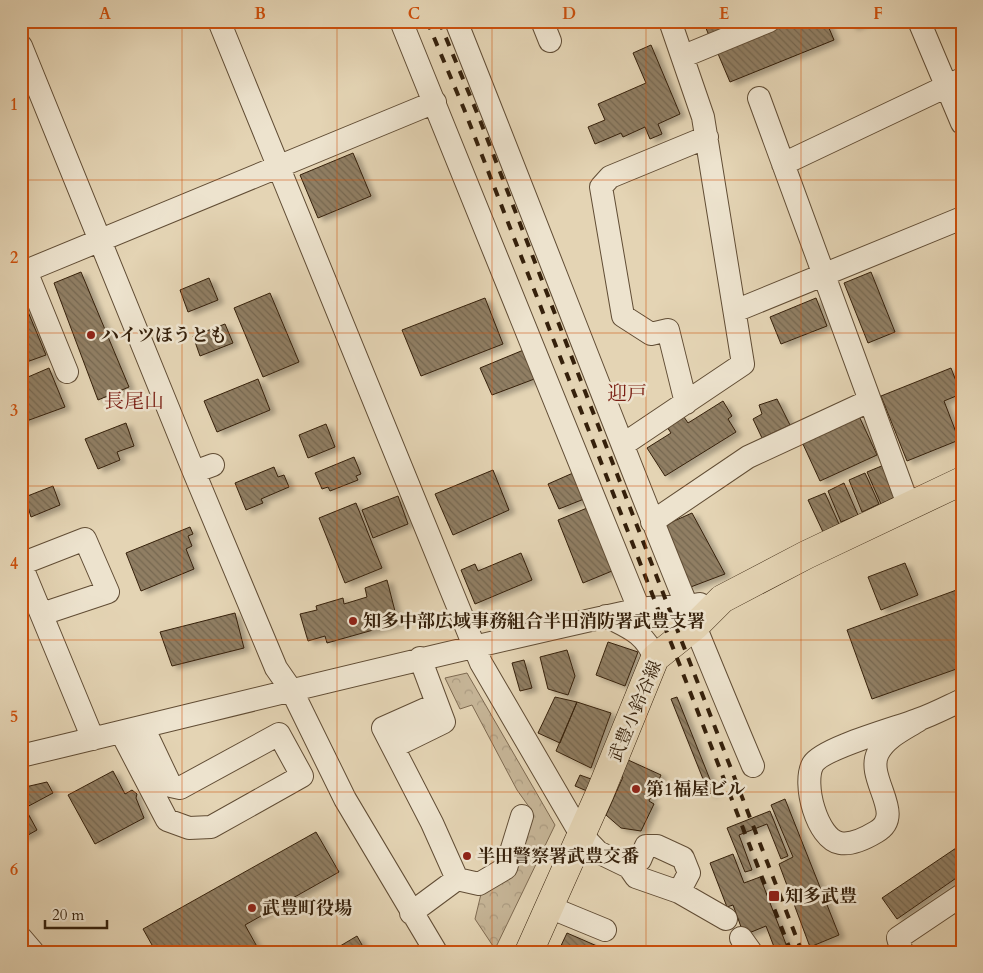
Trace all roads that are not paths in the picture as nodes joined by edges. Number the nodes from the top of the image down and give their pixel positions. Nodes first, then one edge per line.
1 (219, 21) edge
2 (401, 21) edge
3 (456, 21) edge
4 (670, 21) edge
5 (769, 21) edge
6 (918, 21) edge
7 (21, 46) edge
8 (684, 56) junction
9 (954, 83) edge
10 (759, 98) dead end
11 (435, 102) junction
12 (962, 123) edge
13 (707, 137) junction
14 (783, 164) junction
15 (279, 168) junction
16 (962, 218) edge
17 (100, 240) junction
18 (23, 272) edge
19 (824, 274) junction
20 (735, 312) junction
21 (67, 372) dead end
22 (869, 400) junction
23 (686, 403) junction
24 (624, 444) junction
25 (962, 481) edge
26 (908, 507) junction
27 (652, 522) junction
28 (21, 565) edge
29 (639, 609) junction
30 (42, 614) junction
31 (606, 616) junction
32 (691, 617) junction
33 (474, 646) junction
34 (420, 658) junction
35 (655, 658) junction
36 (292, 691) junction
37 (962, 700) edge
38 (919, 720) junction
39 (132, 729) junction
40 (93, 739) junction
41 (21, 756) edge
42 (753, 766) dead end
43 (874, 769) junction
44 (809, 781) junction
45 (522, 816) dead end
46 (580, 833) junction
47 (629, 866) junction
48 (457, 879) junction
49 (679, 892) junction
50 (962, 895) edge
51 (549, 908) junction
52 (412, 913) junction
53 (726, 919) dead end
54 (605, 930) dead end
55 (21, 938) edge
56 (33, 952) edge
57 (436, 952) edge
58 (529, 952) edge
59 (902, 952) edge

1 - 15 street
2 - 11 street
3 - 24 street
4 - 8 street
5 - 8 street
6 - 9 street
7 - 17 street
8 - 13 street
9 - 12 street
9 - 14 street
10 - 14 street
11 - 15 street
11 - 29 street
13 - 20 street
13 - 23 street
14 - 19 street
15 - 17 street
15 - 33 street
16 - 19 street
17 - 18 street
17 - 36 street
18 - 21 street
19 - 20 street
19 - 22 street
20 - 23 street
22 - 26 street
22 - 27 street
23 - 24 street
24 - 27 street
25 - 26 main road, 武豊小鈴谷線
26 - 32 main road, 武豊小鈴谷線
27 - 32 street
28 - 30 street
28 - 30 street
29 - 31 street
29 - 32 street
30 - 40 street
31 - 33 street
31 - 35 street
32 - 35 main road, 武豊小鈴谷線
32 - 42 street
33 - 34 street
33 - 46 street
34 - 36 street
34 - 48 street
35 - 46 main road, 武豊小鈴谷線
36 - 39 street
36 - 52 street
37 - 38 street
38 - 43 street
38 - 44 street
39 - 39 street
39 - 40 street
40 - 41 street
43 - 44 street
43 - 44 street
45 - 48 street
46 - 47 street
46 - 51 main road, 武豊小鈴谷線
47 - 49 street
47 - 49 street
48 - 52 street
49 - 53 street
50 - 59 street
51 - 54 street
51 - 58 main road, 武豊小鈴谷線
52 - 57 street
55 - 56 street

